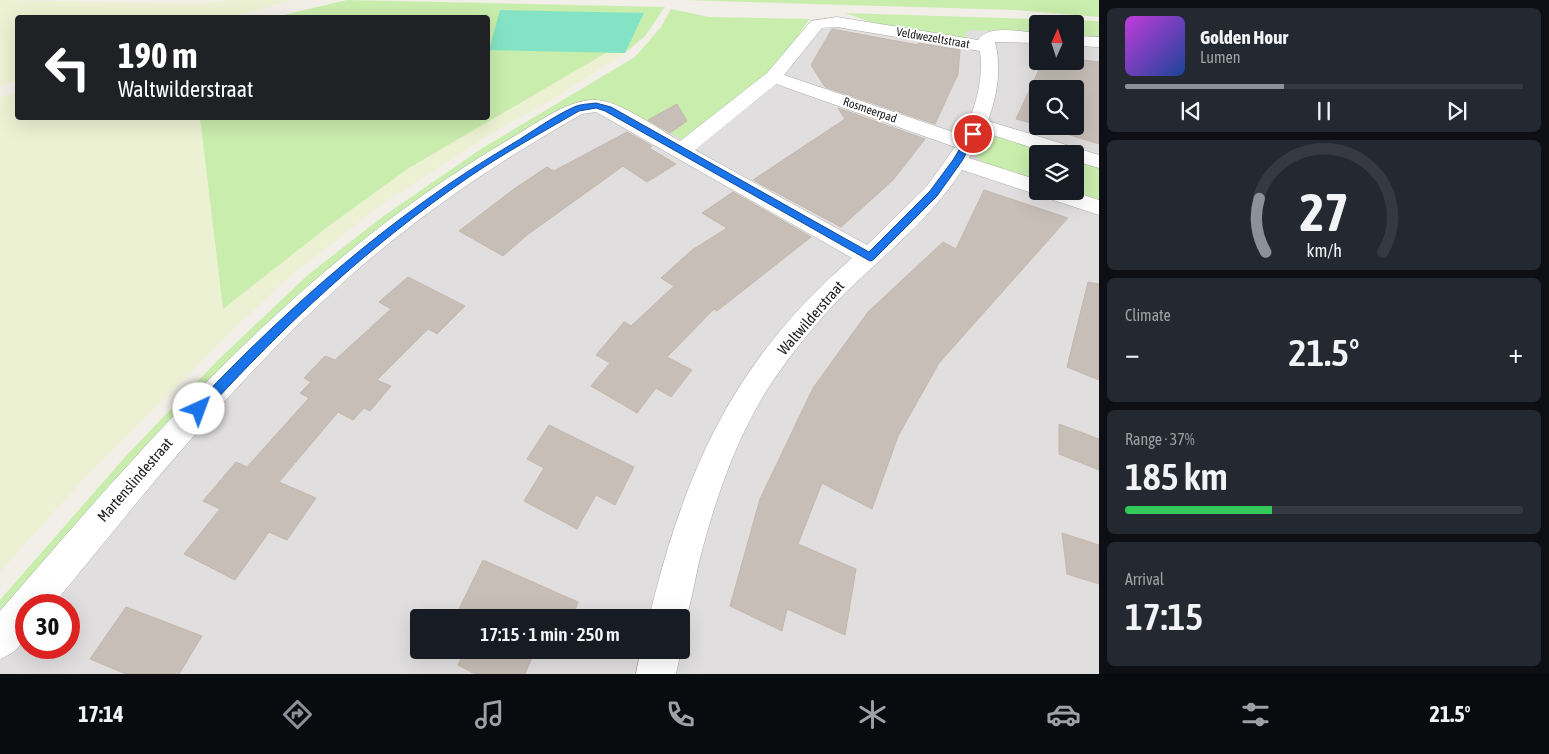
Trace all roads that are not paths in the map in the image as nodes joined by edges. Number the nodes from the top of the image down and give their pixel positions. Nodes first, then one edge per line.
1 (1029, 38) edge
2 (1084, 41) edge
3 (1099, 42) edge
4 (988, 47) junction
5 (773, 77) junction
6 (978, 124) junction
7 (1045, 145) edge
8 (681, 151) junction
9 (962, 152) junction
10 (1084, 157) edge
11 (1099, 162) edge
12 (1029, 184) edge
13 (1075, 200) edge
14 (1099, 208) edge
15 (870, 257) junction
16 (38, 594) edge
17 (670, 609) edge
18 (15, 622) edge
19 (0, 640) edge
20 (659, 659) edge
21 (656, 674) edge

1 - 4 street, Veldwezeltstraat
2 - 3 street
4 - 5 street, Veldwezeltstraat
4 - 6 street, Waltwilderstraat
5 - 8 street
5 - 9 street, Rosmeerpad
6 - 7 street
6 - 9 street, Waltwilderstraat
8 - 15 street, Martenslindestraat
8 - 16 street, Martenslindestraat
9 - 12 street, Rosmeerpad
9 - 15 street, Waltwilderstraat
10 - 11 street
13 - 14 street
15 - 17 street, Waltwilderstraat
18 - 19 street
20 - 21 street

